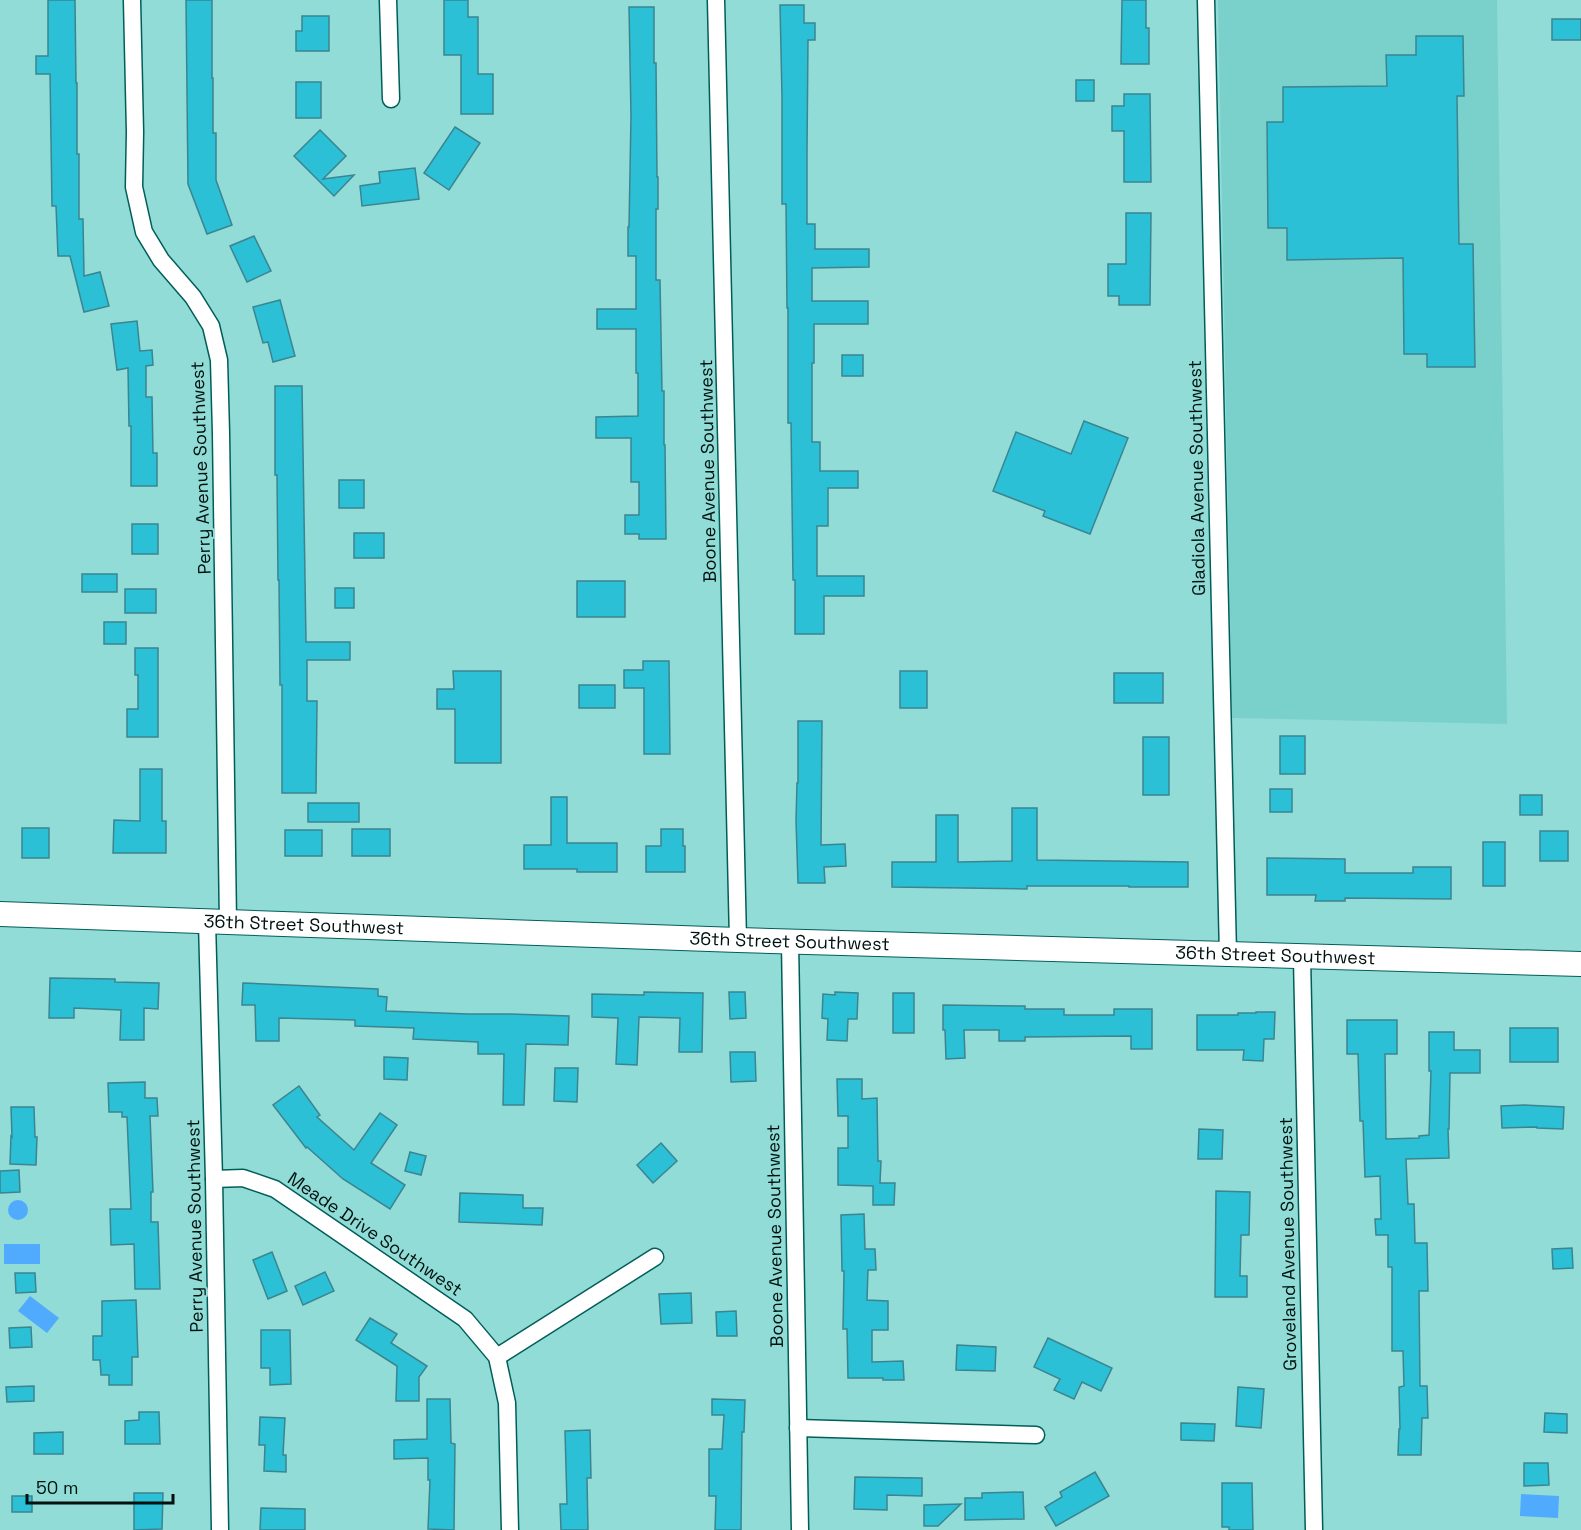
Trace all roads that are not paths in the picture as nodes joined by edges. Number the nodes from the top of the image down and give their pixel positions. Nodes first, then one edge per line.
1 (132, 0) edge
2 (388, 0) edge
3 (716, 0) edge
4 (1206, 0) edge
5 (391, 99) dead end
6 (0, 914) edge
7 (218, 922) junction
8 (738, 940) junction
9 (790, 942) junction
10 (1228, 955) junction
11 (1302, 957) junction
12 (1581, 964) edge
13 (214, 1179) junction
14 (655, 1257) dead end
15 (497, 1357) junction
16 (798, 1428) junction
17 (1036, 1434) dead end
18 (220, 1530) edge
19 (510, 1530) edge
20 (800, 1530) edge
21 (1314, 1530) edge

1 - 7 street, Perry Avenue Southwest
2 - 5 street
3 - 8 street, Boone Avenue Southwest
4 - 10 street, Gladiola Avenue Southwest
6 - 7 street, 36th Street Southwest
7 - 8 street, 36th Street Southwest
7 - 13 street, Perry Avenue Southwest
8 - 9 street, 36th Street Southwest
9 - 10 street, 36th Street Southwest
9 - 16 street, Boone Avenue Southwest
10 - 11 street, 36th Street Southwest
11 - 12 street, 36th Street Southwest
11 - 21 street, Groveland Avenue Southwest
13 - 15 street, Meade Drive Southwest
13 - 18 street, Perry Avenue Southwest
14 - 15 street
15 - 19 street
16 - 17 street
16 - 20 street, Boone Avenue Southwest

